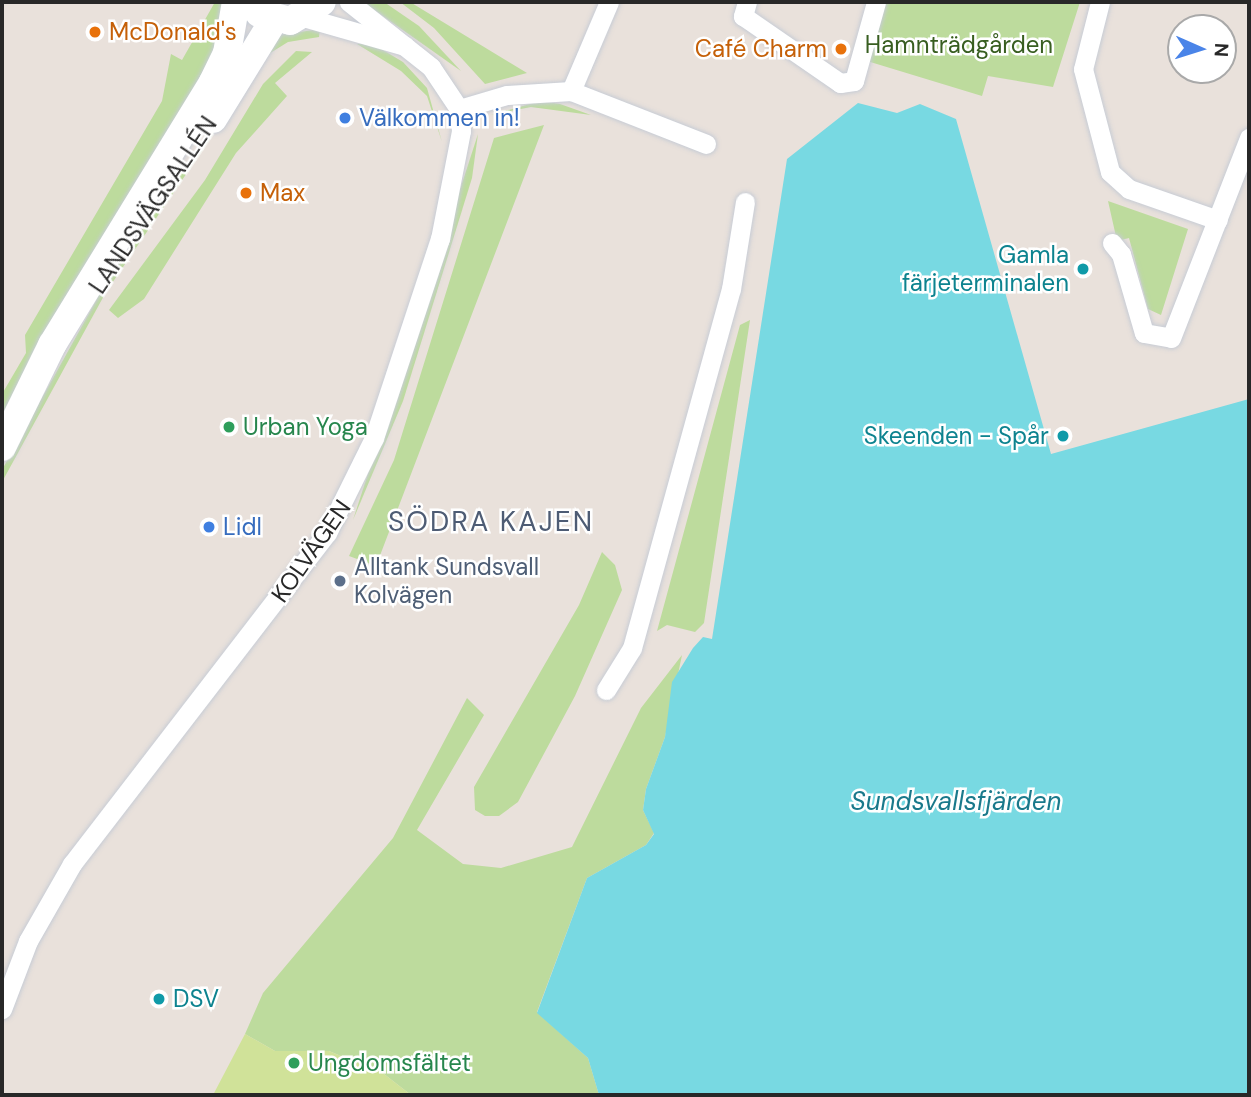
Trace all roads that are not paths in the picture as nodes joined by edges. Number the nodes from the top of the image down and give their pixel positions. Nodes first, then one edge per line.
1 (236, 2) edge
2 (246, 2) edge
3 (349, 2) edge
4 (609, 2) edge
5 (747, 2) edge
6 (876, 2) edge
7 (1100, 2) edge
8 (312, 10) edge
9 (274, 20) junction
10 (405, 46) junction
11 (571, 91) junction
12 (459, 109) junction
13 (1249, 138) edge
14 (706, 144) dead end
15 (745, 202) dead end
16 (1218, 220) junction
17 (1112, 243) dead end
18 (31, 389) junction
19 (2, 447) edge
20 (607, 690) dead end
21 (2, 1009) edge

1 - 18 main road, LANDSVÄGSALLÉN
2 - 9 main road
3 - 10 street
4 - 11 street
5 - 6 street
7 - 16 street
8 - 9 main road
8 - 10 street
9 - 18 main road, LANDSVÄGSALLÉN
10 - 12 street
11 - 12 street
11 - 14 street
12 - 21 street, KOLVÄGEN
13 - 16 street
15 - 20 street
16 - 17 street
18 - 19 main road, LANDSVÄGSALLÉN

